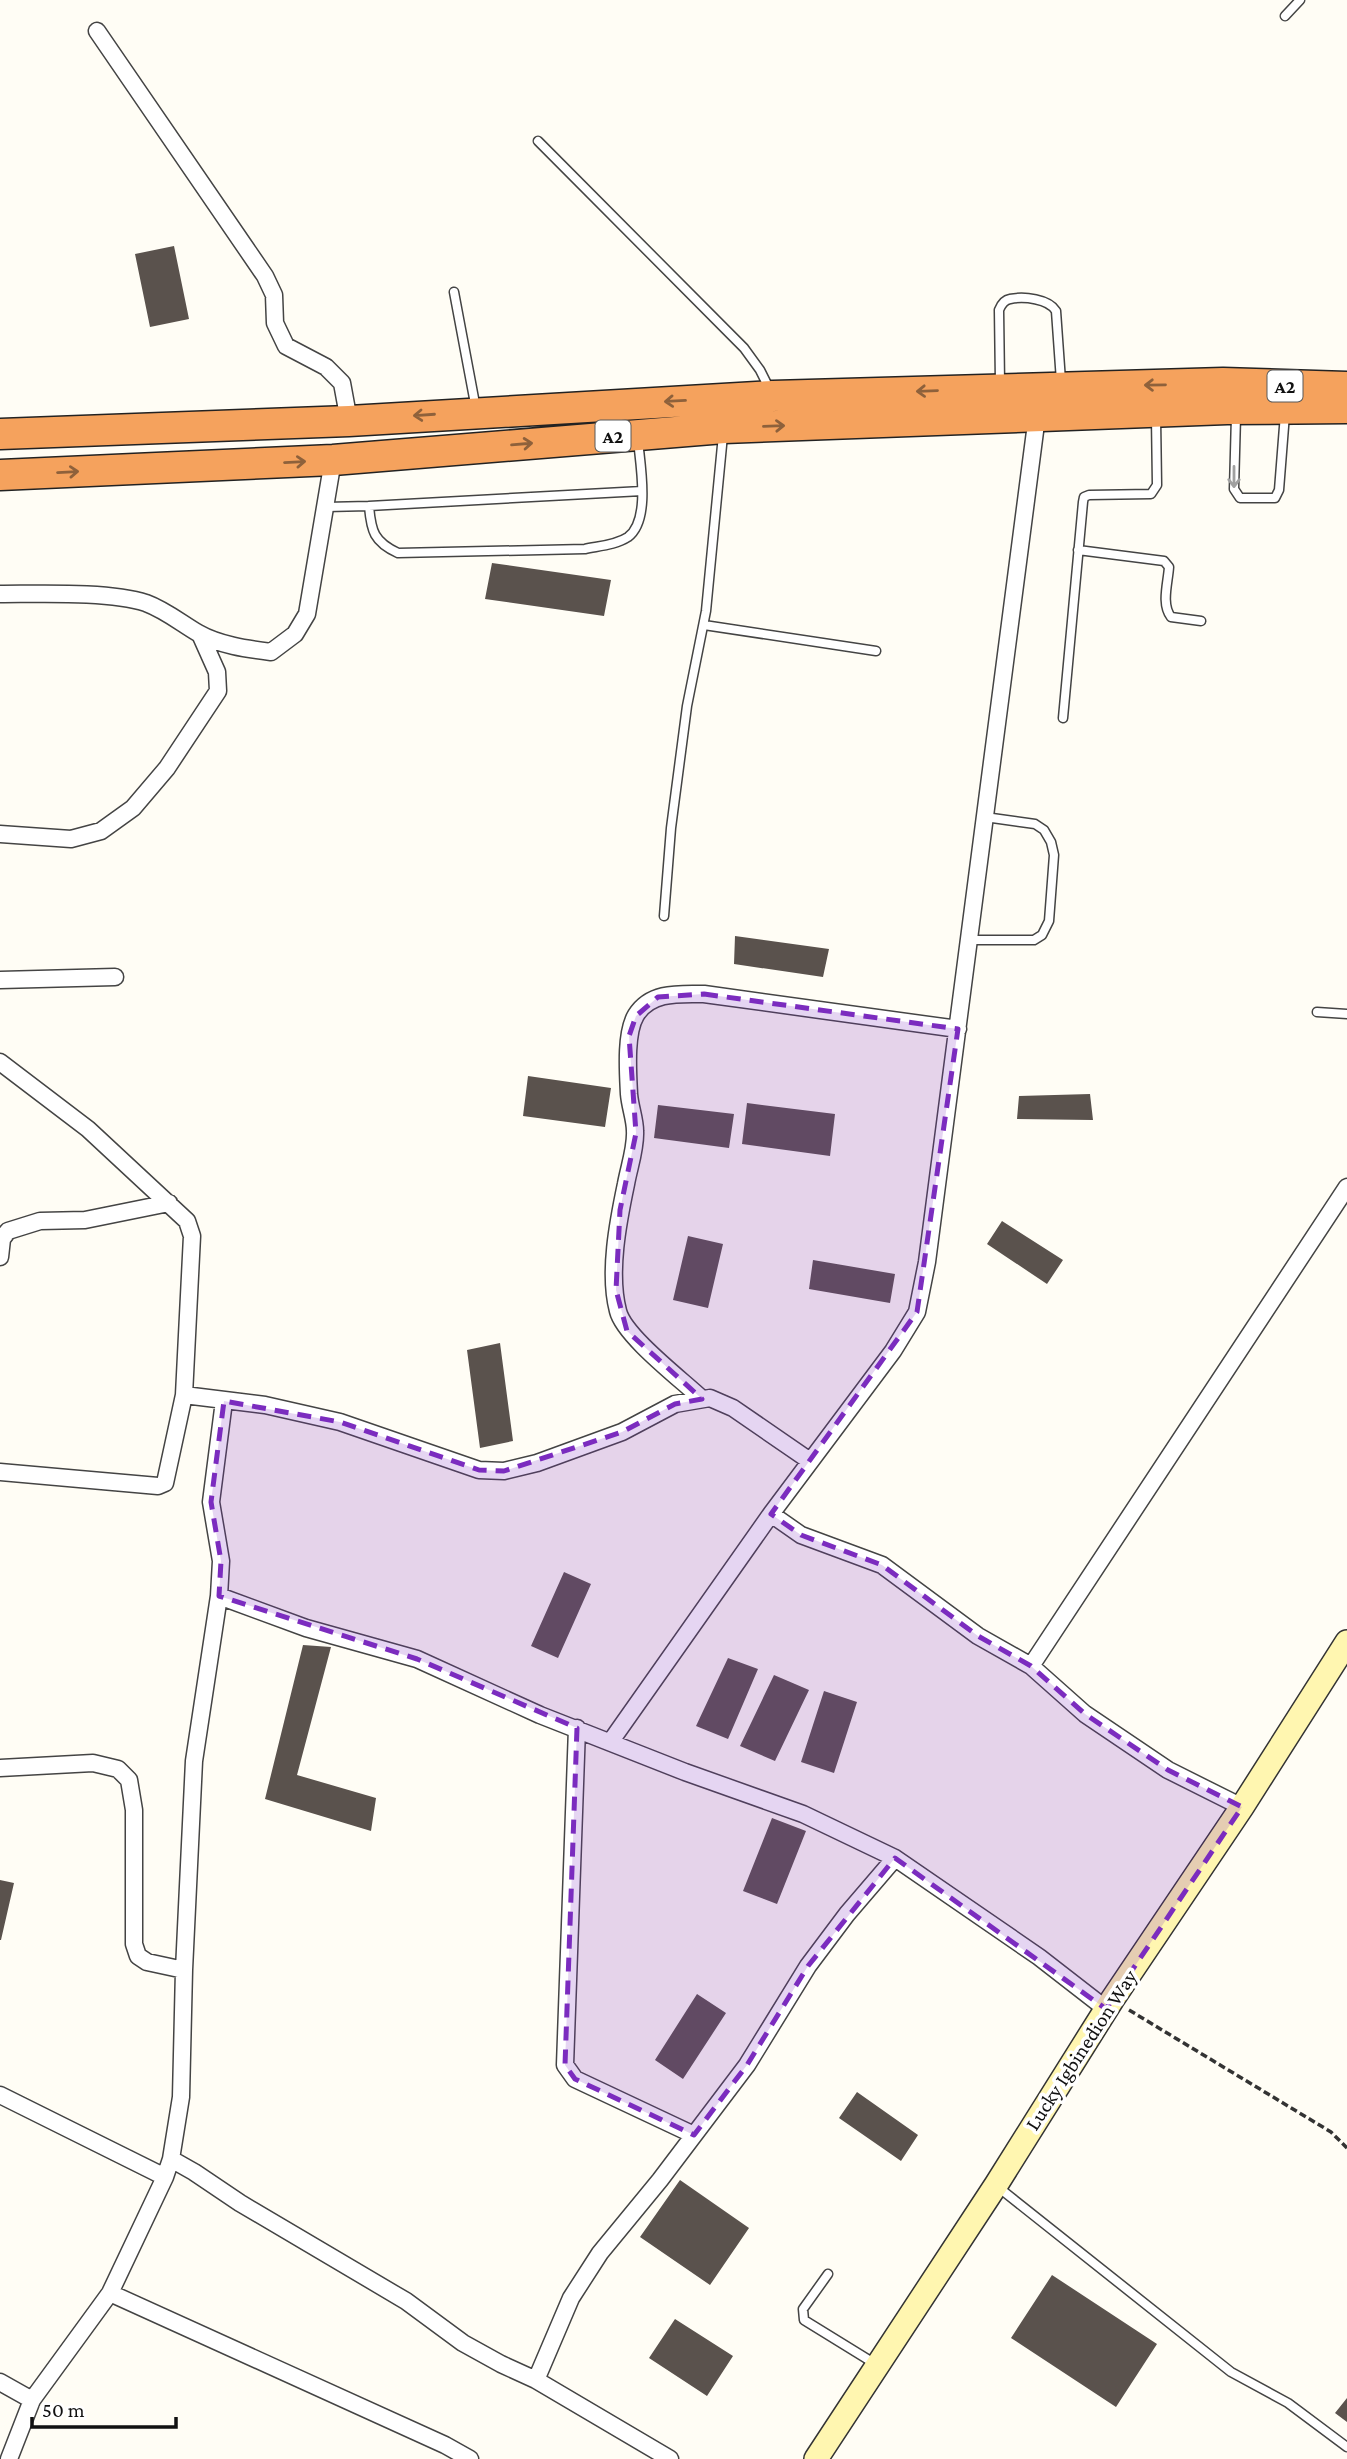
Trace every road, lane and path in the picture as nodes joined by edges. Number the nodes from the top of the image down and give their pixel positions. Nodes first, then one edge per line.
1 (1300, 0) edge
2 (1285, 16) dead end
3 (96, 31) dead end
4 (538, 141) dead end
5 (454, 292) dead end
6 (1062, 387) junction
7 (1347, 387) edge
8 (1000, 389) junction
9 (773, 396) junction
10 (1229, 400) junction
11 (1347, 408) edge
12 (1286, 409) junction
13 (477, 412) junction
14 (1156, 412) junction
15 (1037, 416) junction
16 (349, 421) junction
17 (724, 428) junction
18 (638, 433) junction
19 (0, 434) edge
20 (333, 460) junction
21 (0, 475) edge
22 (642, 491) junction
23 (369, 506) junction
24 (326, 507) junction
25 (1078, 550) junction
26 (0, 594) edge
27 (1200, 621) dead end
28 (704, 625) junction
29 (200, 634) junction
30 (876, 651) dead end
31 (1063, 718) dead end
32 (985, 817) junction
33 (0, 834) edge
34 (664, 916) dead end
35 (969, 940) junction
36 (115, 976) dead end
37 (0, 979) edge
38 (1317, 1012) dead end
39 (1347, 1014) edge
40 (958, 1029) junction
41 (0, 1062) edge
42 (1347, 1187) edge
43 (169, 1203) junction
44 (0, 1257) edge
45 (184, 1395) junction
46 (702, 1399) junction
47 (224, 1401) junction
48 (810, 1461) junction
49 (0, 1472) edge
50 (771, 1514) junction
51 (219, 1596) junction
52 (1347, 1642) edge
53 (1031, 1666) junction
54 (577, 1728) junction
55 (611, 1741) junction
56 (0, 1768) edge
57 (1242, 1807) junction
58 (895, 1858) junction
59 (184, 1970) junction
60 (1109, 2004) junction
61 (0, 2095) edge
62 (694, 2135) junction
63 (1347, 2148) edge
64 (171, 2159) junction
65 (165, 2177) junction
66 (996, 2185) junction
67 (828, 2274) dead end
68 (110, 2293) junction
69 (878, 2366) junction
70 (536, 2380) junction
71 (0, 2382) edge
72 (32, 2400) junction
73 (1347, 2446) edge
74 (441, 2452) edge
75 (9, 2459) edge
76 (470, 2459) edge
77 (670, 2459) edge
78 (816, 2459) edge

1 - 2 lane
3 - 16 street
4 - 9 lane
5 - 13 lane
6 - 8 highway, A2
6 - 8 lane
10 -> 6 highway, A2
7 - 10 highway, A2
8 -> 9 highway, A2
9 -> 13 highway, A2
10 - 12 highway, A2
10 -> 12 lane
10 - 14 highway, A2
11 - 12 highway, A2
13 -> 16 highway, A2
14 - 15 highway, A2
14 - 25 lane
17 -> 15 highway, A2
15 - 32 street
16 - 19 highway, A2
17 - 18 highway, A2
17 - 28 lane
20 -> 18 highway, A2
18 - 22 lane
21 -> 20 highway, A2
20 - 24 street
22 - 23 lane
22 - 23 lane
23 - 24 lane
24 - 29 street
25 - 27 lane
25 - 31 lane
26 - 29 street
28 - 30 lane
28 - 34 lane
29 - 33 street
32 - 35 street
32 - 35 lane
35 - 40 street
36 - 37 street
38 - 39 lane
40 - 46 street
40 - 48 street
41 - 43 street
42 - 53 street
43 - 44 street
43 - 45 street
45 - 47 street
45 - 49 street
46 - 47 street
46 - 48 street
47 - 51 street
48 - 50 street
50 - 53 street
50 - 55 street
51 - 54 street
51 - 59 street
52 - 57 street, Lucky Igbinedion Way
53 - 57 street
54 - 55 street
54 - 62 street
55 - 58 street
56 - 59 street
57 - 60 street, Lucky Igbinedion Way
58 - 60 street
58 - 62 street
59 - 64 street
60 - 63 path
60 - 66 street, Lucky Igbinedion Way
61 - 65 street
62 - 70 street
64 - 65 street
64 - 70 street
65 - 68 street
66 - 69 street, Lucky Igbinedion Way
66 - 73 lane
67 - 69 lane
68 - 72 street
68 - 74 street
69 - 78 street, Lucky Igbinedion Way
70 - 77 street
71 - 72 street
72 - 75 street
74 - 76 street

